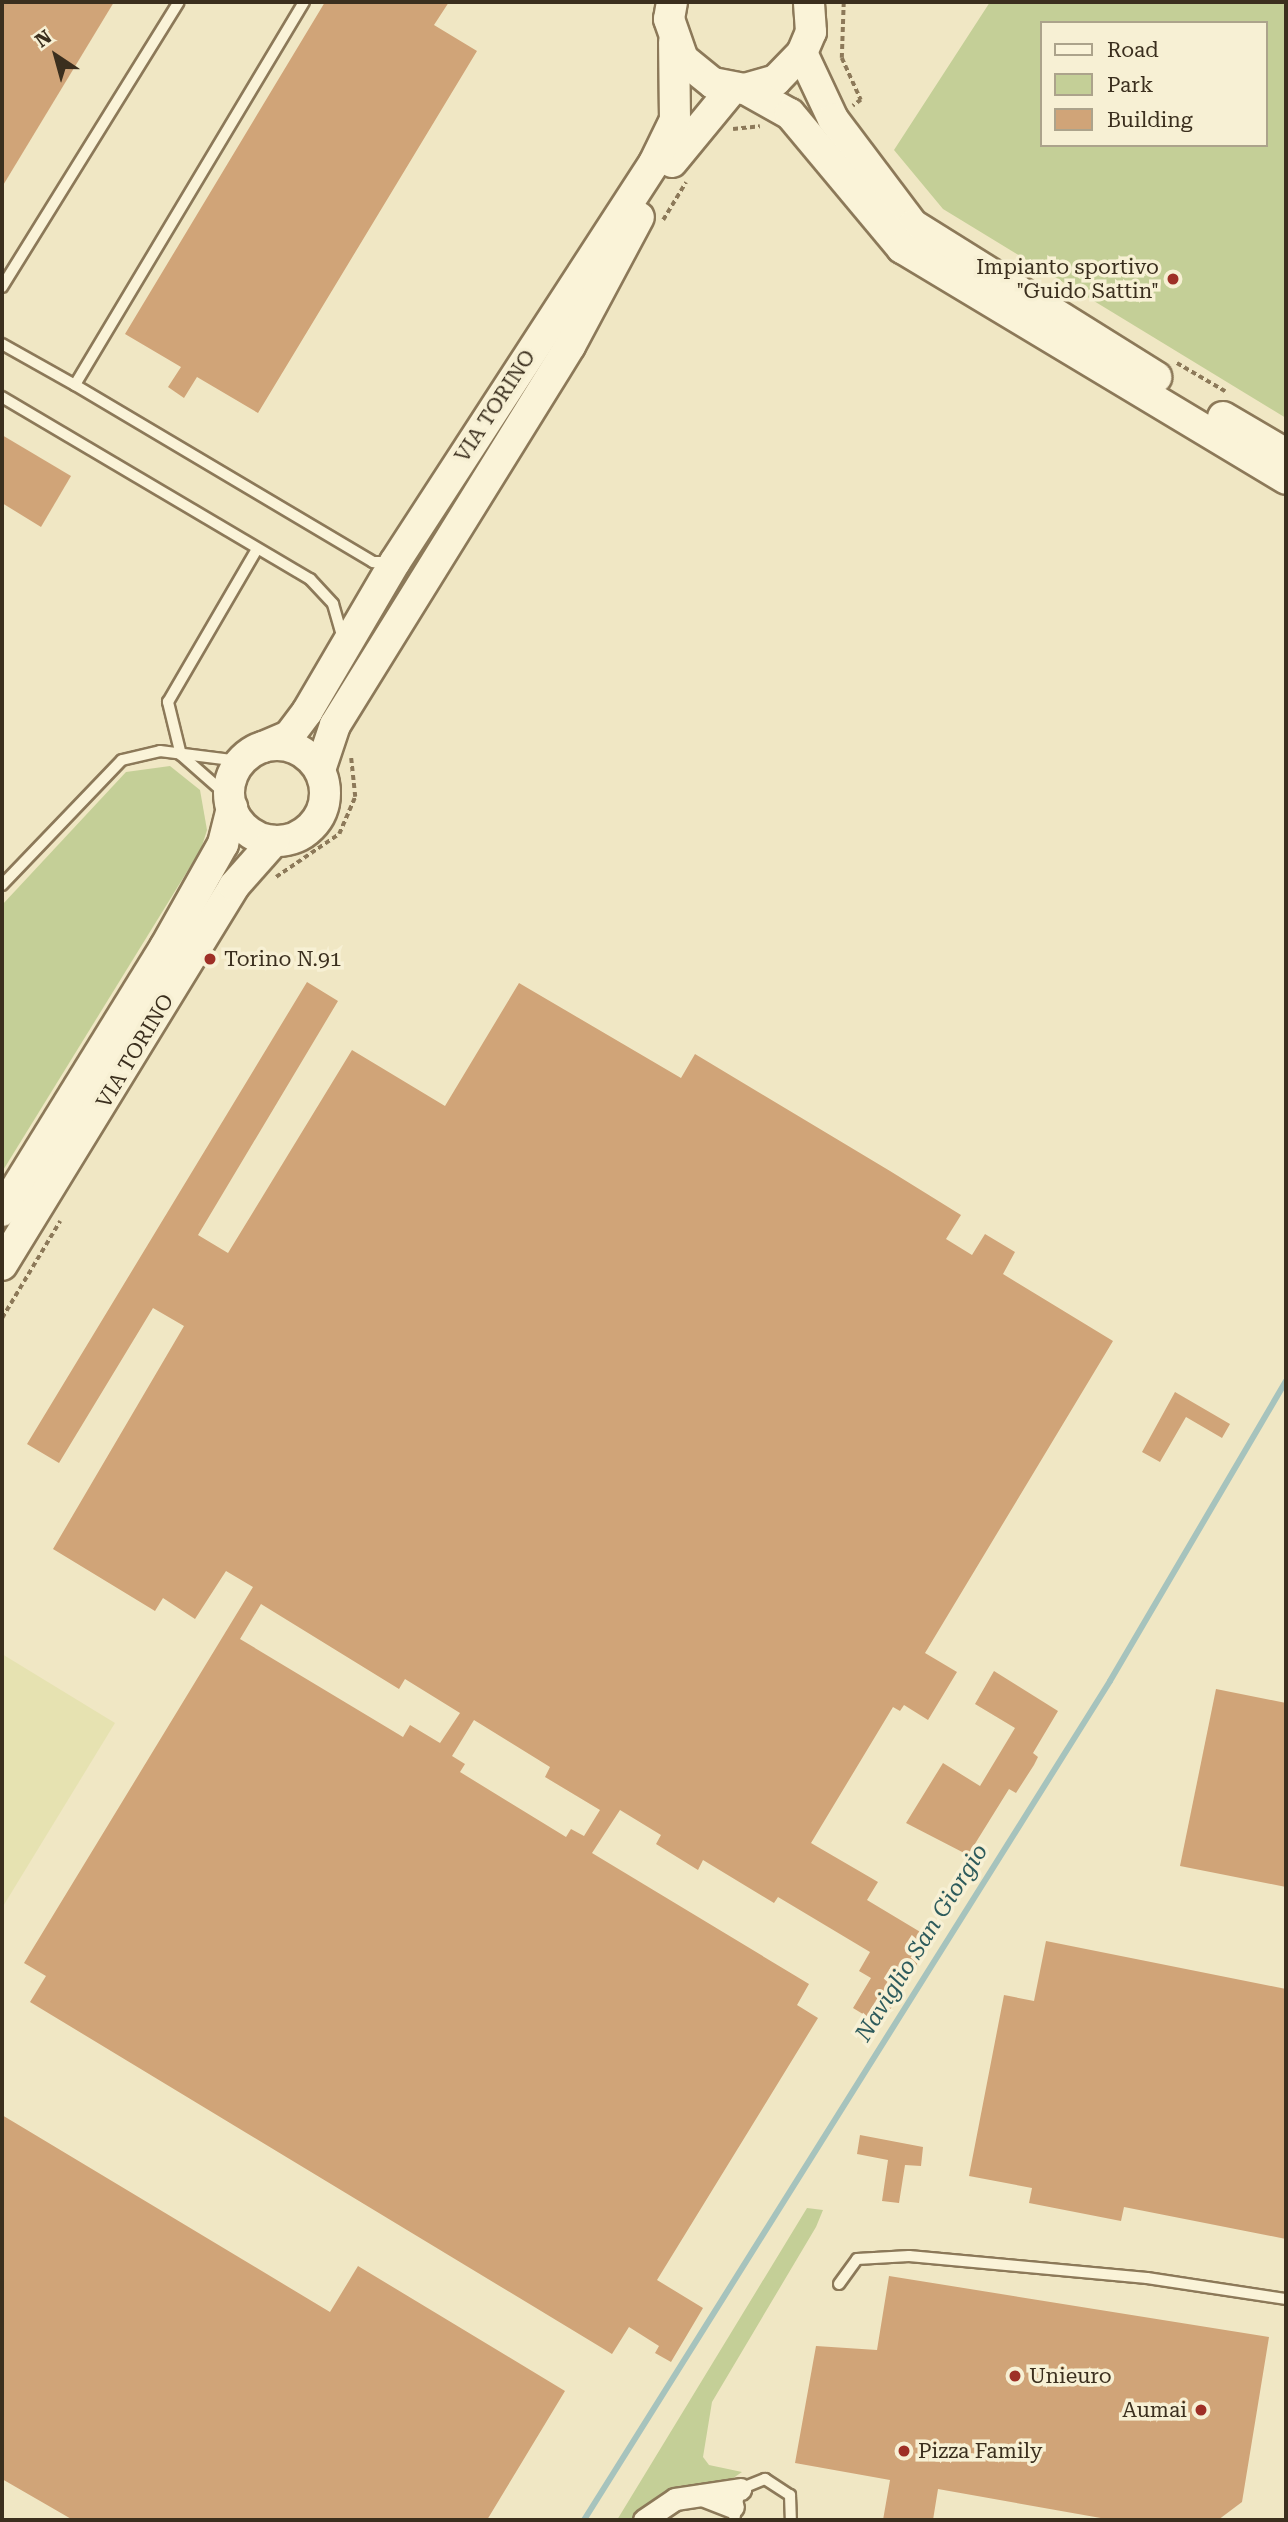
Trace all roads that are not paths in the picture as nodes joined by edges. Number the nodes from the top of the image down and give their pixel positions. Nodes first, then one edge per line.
1 (179, 2) edge
2 (304, 2) edge
3 (672, 2) edge
4 (809, 2) edge
5 (674, 42) junction
6 (802, 53) junction
7 (739, 89) junction
8 (2, 287) edge
9 (2, 344) edge
10 (75, 385) junction
11 (2, 397) edge
12 (1286, 454) edge
13 (1286, 479) edge
14 (257, 549) junction
15 (395, 562) junction
16 (345, 647) junction
17 (259, 749) junction
18 (181, 755) junction
19 (320, 770) junction
20 (231, 802) junction
21 (274, 841) junction
22 (2, 885) edge
23 (2, 1211) edge
24 (2, 1265) edge
25 (839, 2284) dead end
26 (1286, 2299) edge
27 (736, 2505) edge
28 (644, 2520) edge
29 (791, 2520) edge

1 - 8 lane
2 - 10 lane
3 - 5 main road, VIA TORINO
4 - 6 main road
5 - 7 main road
5 - 15 main road, VIA TORINO
6 - 7 main road
6 - 12 main road
7 - 13 main road
7 - 19 main road, VIA TORINO
9 - 10 lane
10 - 15 lane
11 - 14 lane
14 - 16 lane
14 - 18 lane
15 - 16 main road, VIA TORINO
16 - 17 main road, VIA TORINO
17 - 18 lane
17 - 19 main road
17 - 20 main road
18 - 20 lane
18 - 22 lane
19 - 21 main road
20 - 21 main road
20 - 23 main road, VIA TORINO
21 - 24 main road, VIA TORINO
25 - 26 lane
27 - 28 street
27 - 29 lane

